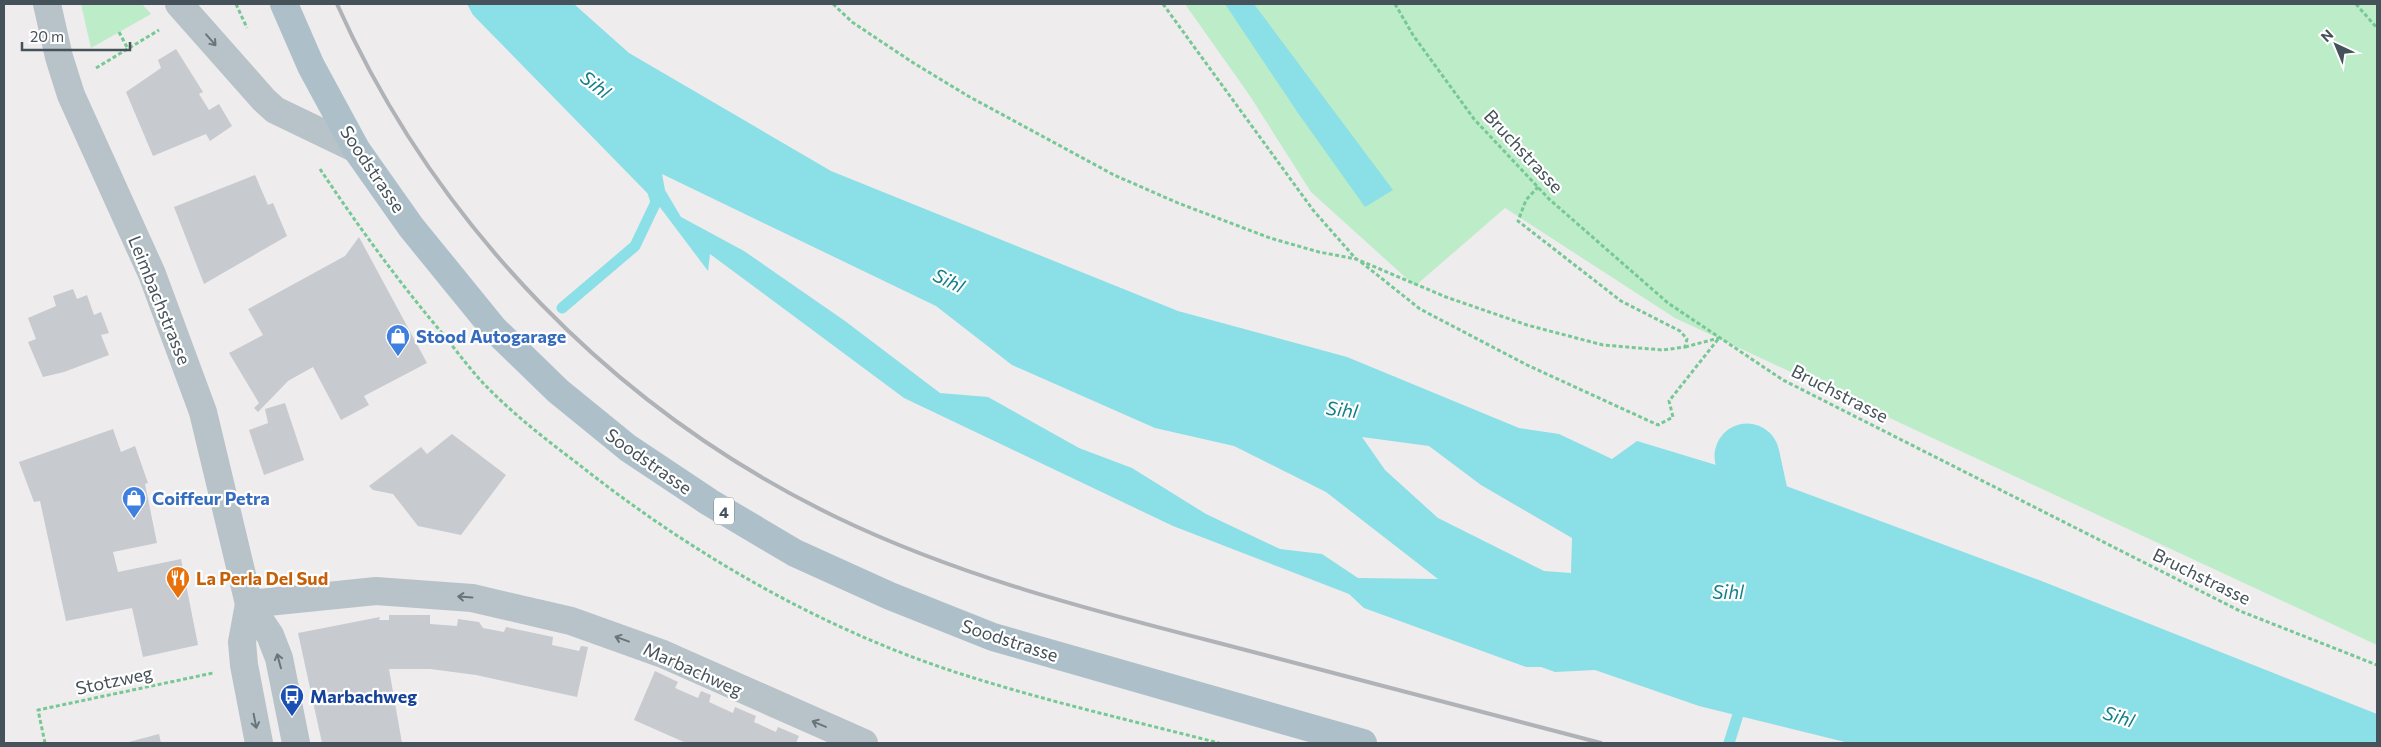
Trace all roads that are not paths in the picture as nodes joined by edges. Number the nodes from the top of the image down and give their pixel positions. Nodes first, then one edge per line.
1 (47, 4) edge
2 (179, 4) edge
3 (284, 4) edge
4 (356, 149) junction
5 (249, 604) junction
6 (259, 743) edge
7 (296, 743) edge
8 (864, 743) edge
9 (1363, 743) edge

1 - 5 street, Leimbachstrasse
2 -> 4 street
3 - 4 main road, Soodstrasse / 4
4 - 9 main road, Soodstrasse / 4
5 -> 6 street, Leimbachstrasse
7 -> 5 street, Leimbachstrasse
8 -> 5 street, Marbachweg

